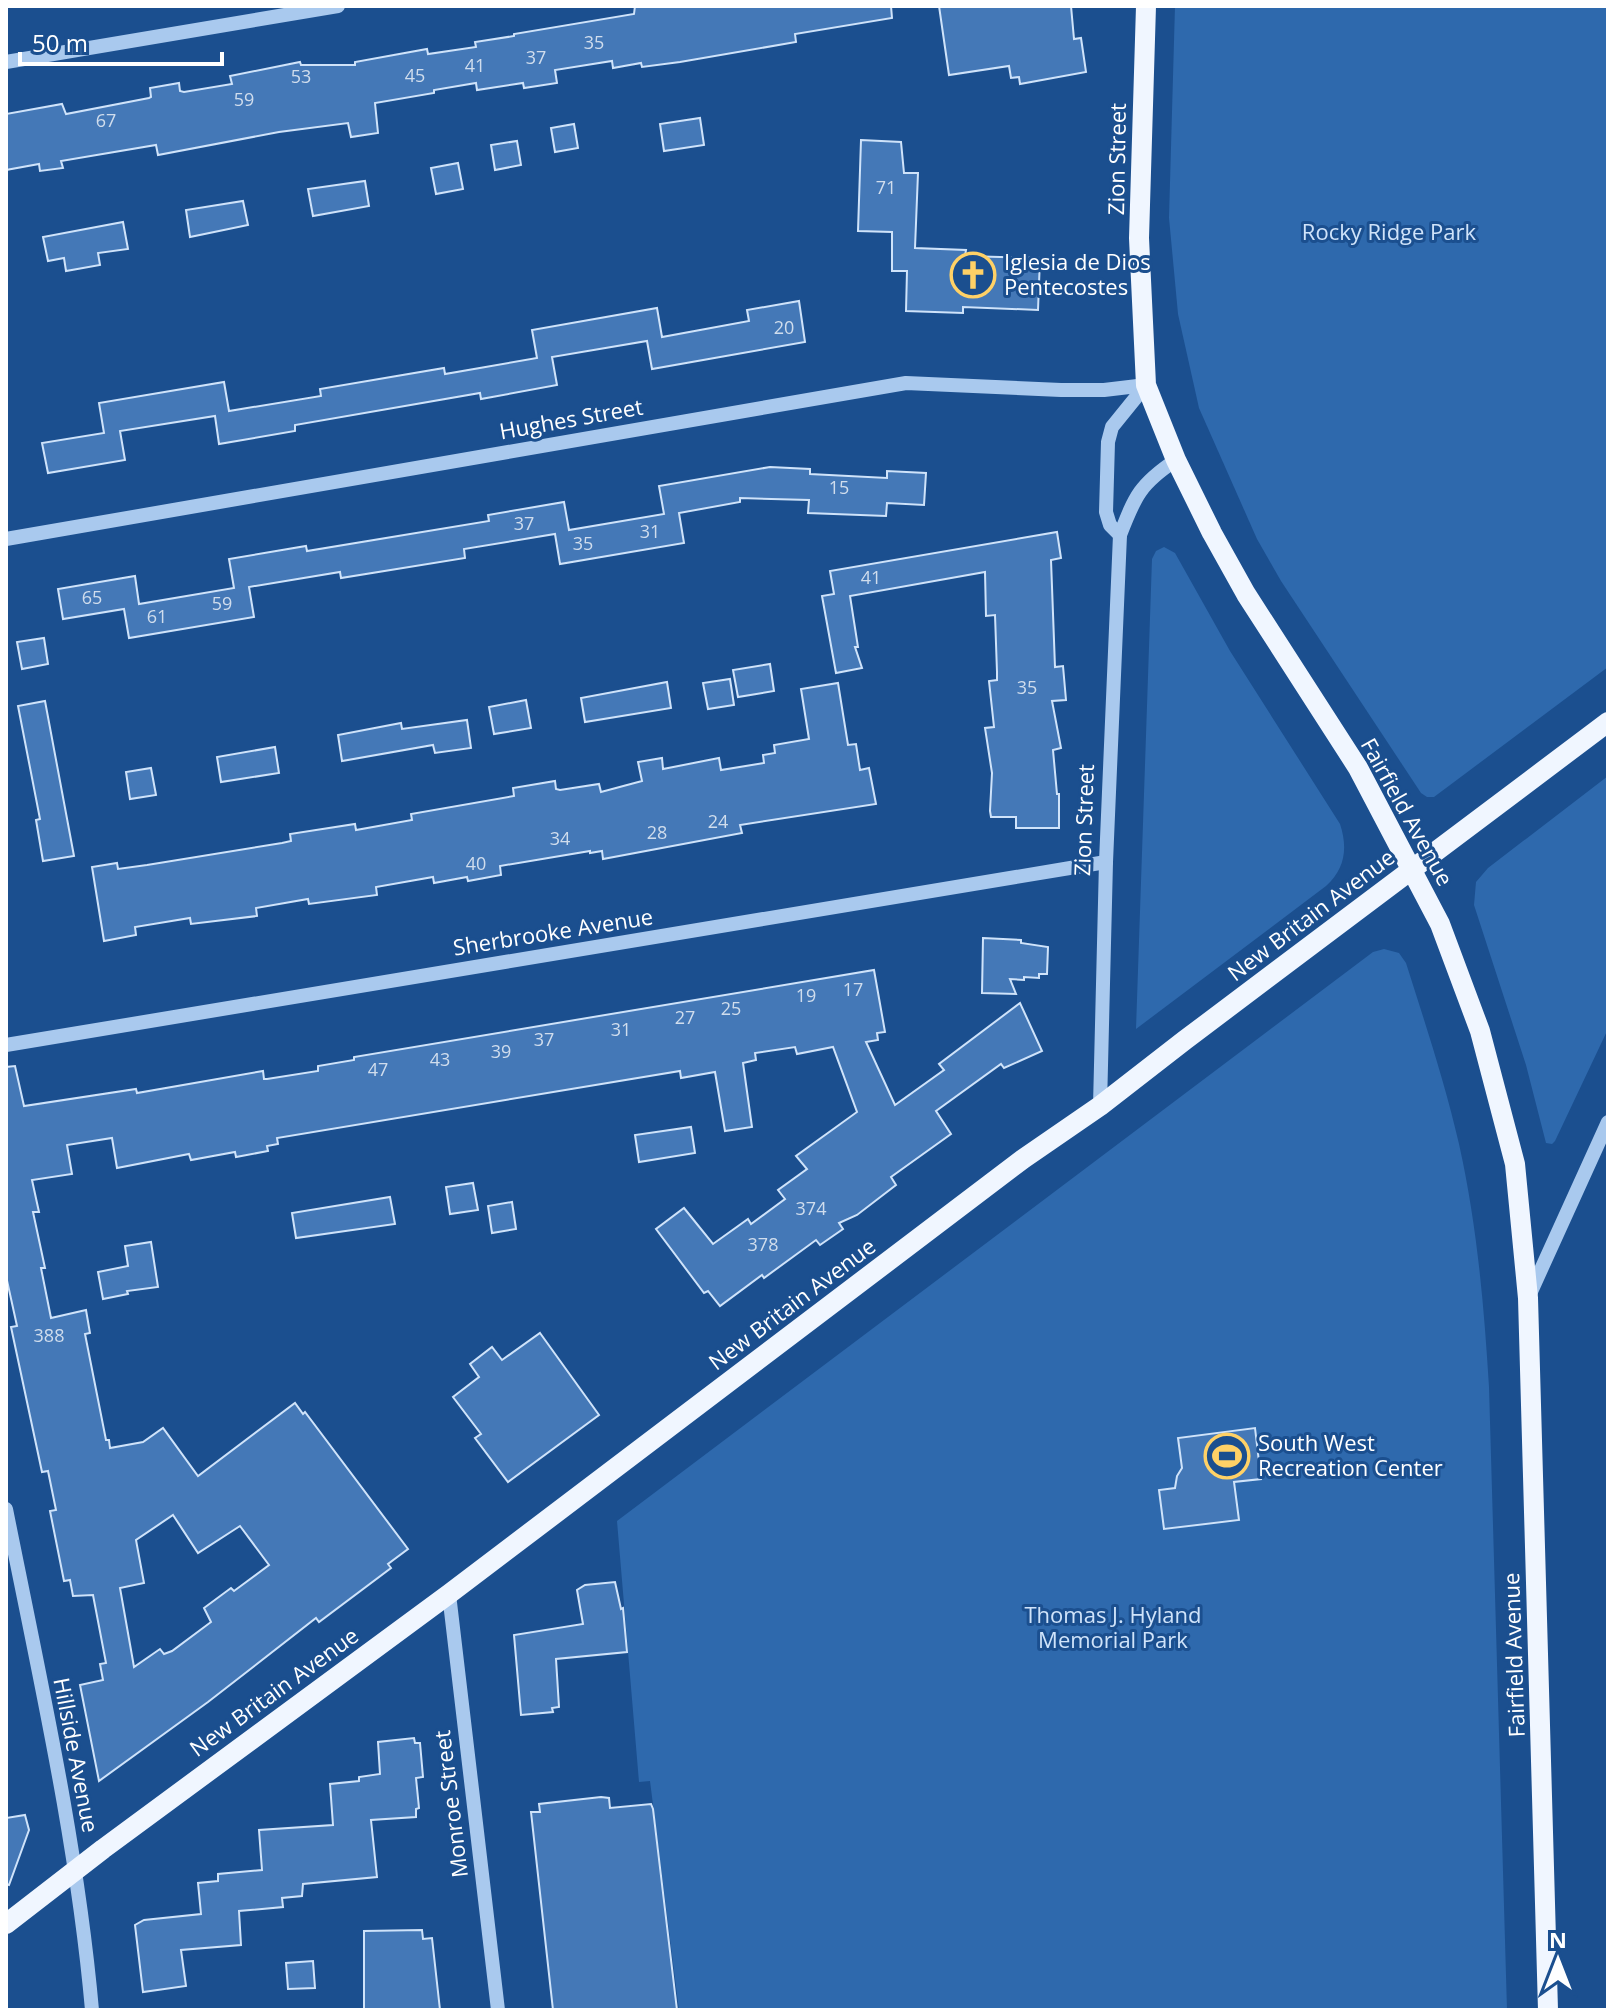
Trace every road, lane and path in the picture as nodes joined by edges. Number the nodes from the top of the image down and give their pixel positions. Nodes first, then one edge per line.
1 (338, 6) edge
2 (1146, 6) edge
3 (6, 62) edge
4 (1146, 385) junction
5 (1176, 460) junction
6 (1120, 535) junction
7 (6, 539) edge
8 (1608, 722) edge
9 (1106, 862) junction
10 (1412, 868) junction
11 (6, 1045) edge
12 (1100, 1106) junction
13 (1608, 1122) edge
14 (1528, 1298) junction
15 (6, 1509) edge
16 (449, 1594) junction
17 (75, 1870) junction
18 (6, 1924) edge
19 (92, 2010) edge
20 (498, 2010) edge
21 (1548, 2010) edge

1 - 3 street
2 - 4 main road, Zion Street
4 - 5 main road, Fairfield Avenue
4 - 6 street, Zion Street
4 - 7 street, Hughes Street
5 - 6 street, Zion Street
5 - 10 main road, Fairfield Avenue
6 - 9 street, Zion Street
8 - 10 main road, New Britain Avenue
9 - 11 street, Sherbrooke Avenue
9 - 12 street, Zion Street
10 - 12 main road, New Britain Avenue
10 - 14 main road, Fairfield Avenue
12 - 16 main road, New Britain Avenue
13 - 14 street, Fairfield Avenue
14 - 21 main road, Fairfield Avenue
15 - 17 street, Hillside Avenue
16 - 17 main road, New Britain Avenue
16 - 20 street, Monroe Street
17 - 18 main road, New Britain Avenue
17 - 19 street, Hillside Avenue

